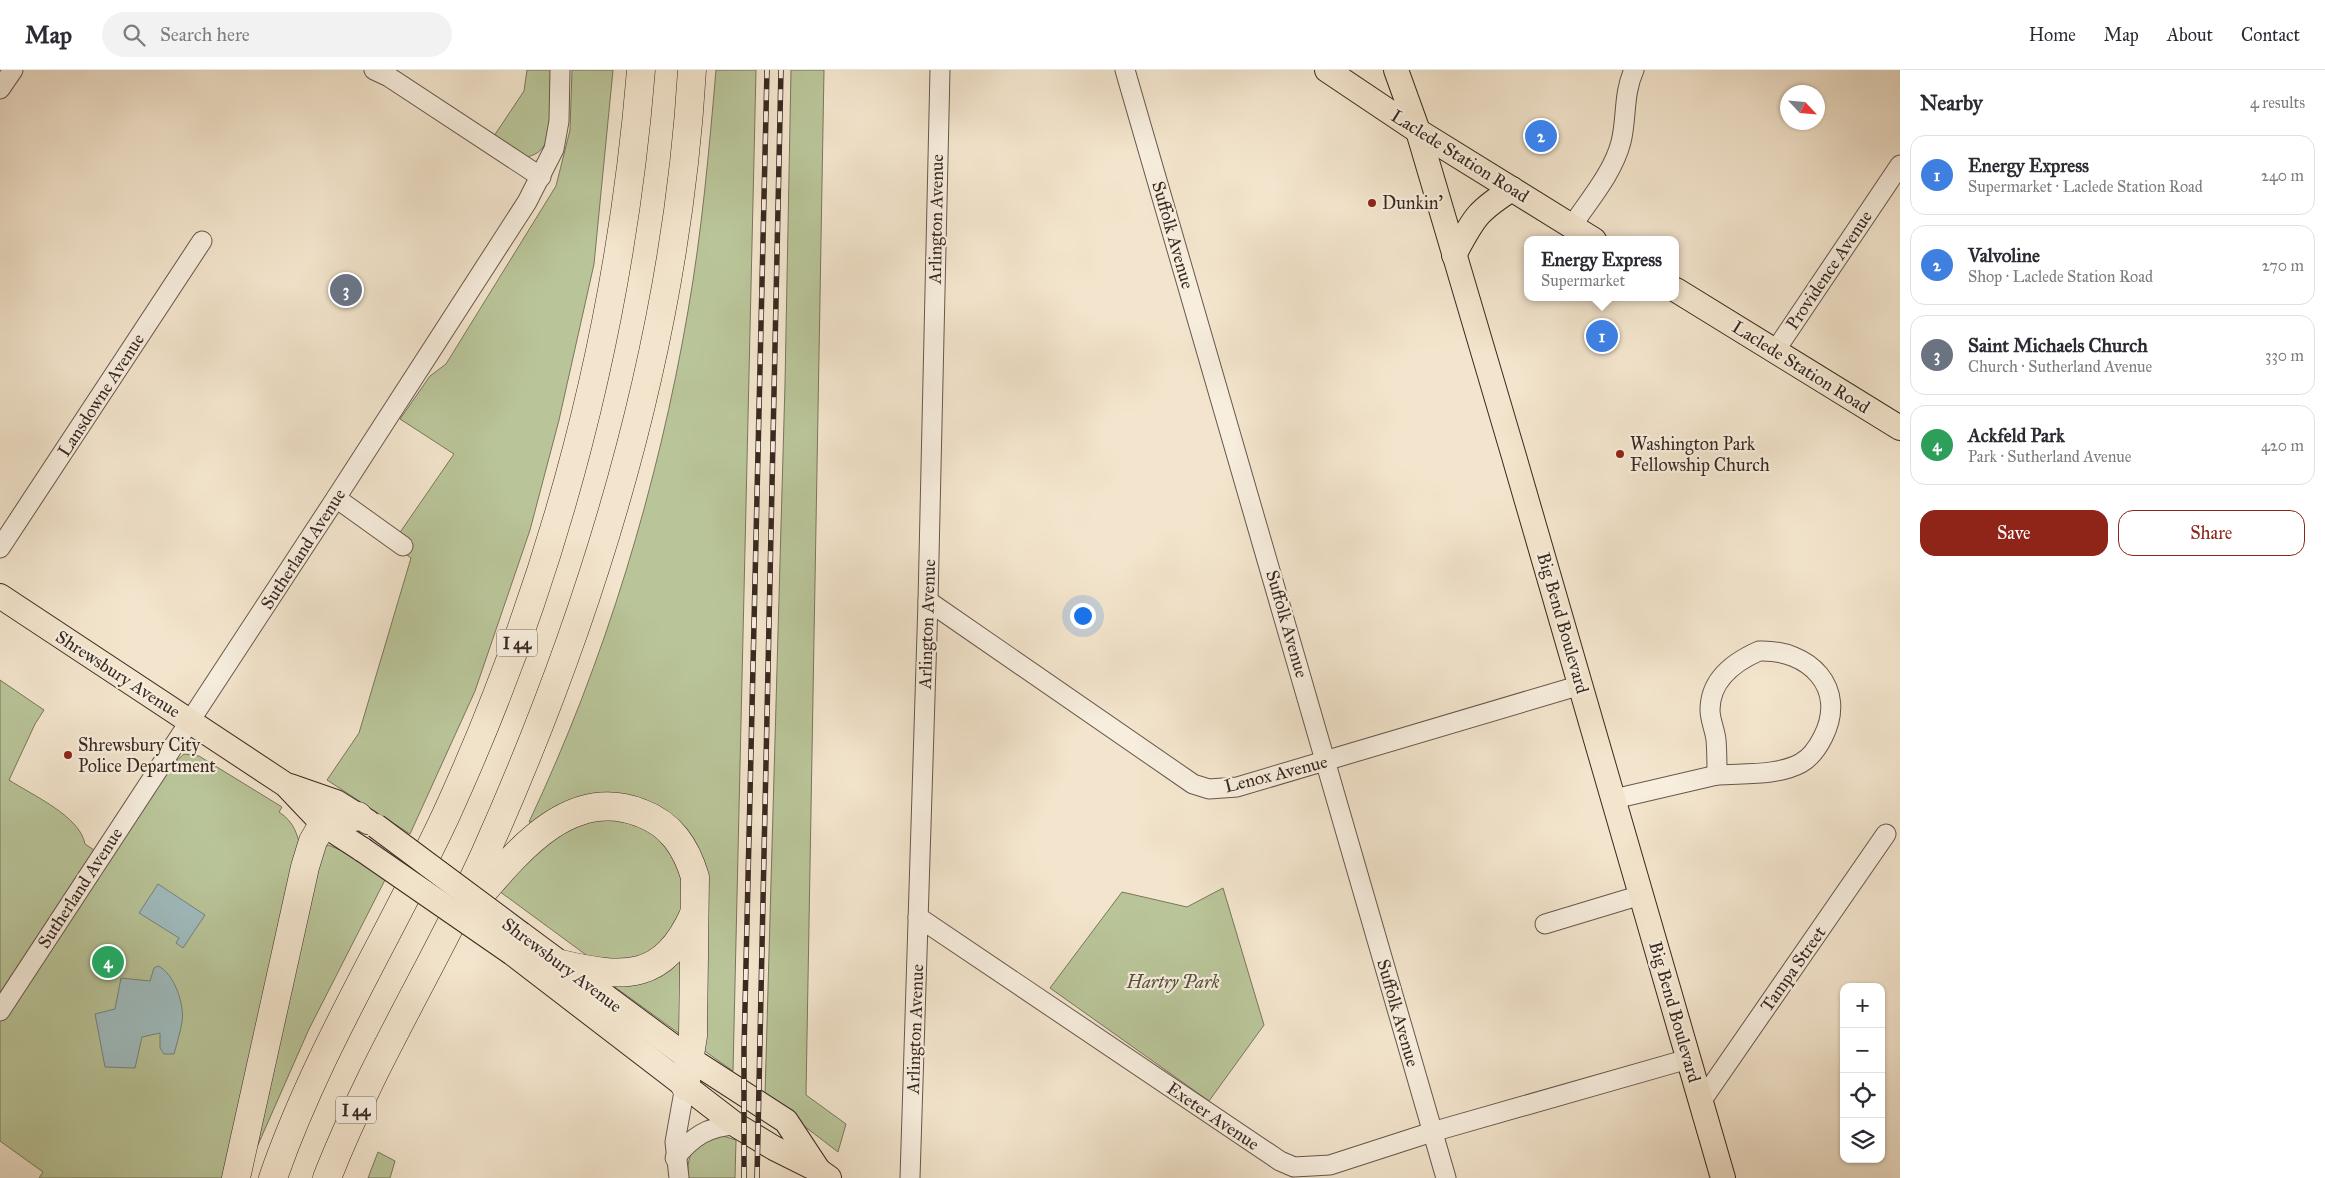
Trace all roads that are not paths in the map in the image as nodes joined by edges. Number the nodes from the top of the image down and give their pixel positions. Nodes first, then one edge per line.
1 (13, 70) edge
2 (374, 70) edge
3 (560, 70) edge
4 (641, 70) edge
5 (692, 70) edge
6 (940, 70) edge
7 (1125, 70) edge
8 (1327, 70) edge
9 (1396, 70) edge
10 (1634, 70) edge
11 (0, 89) edge
12 (1418, 131) junction
13 (1900, 165) edge
14 (541, 177) junction
15 (1512, 189) junction
16 (1572, 226) junction
17 (1588, 236) edge
18 (202, 241) dead end
19 (1454, 255) junction
20 (1679, 292) edge
21 (1775, 350) junction
22 (1900, 428) edge
23 (336, 498) junction
24 (403, 546) dead end
25 (0, 548) edge
26 (0, 596) edge
27 (928, 601) junction
28 (1581, 685) junction
29 (189, 721) junction
30 (1327, 762) junction
31 (1717, 775) junction
32 (286, 785) junction
33 (1614, 799) junction
34 (367, 821) junction
35 (324, 824) junction
36 (1886, 834) dead end
37 (1641, 895) junction
38 (695, 910) junction
39 (918, 917) junction
40 (1546, 924) dead end
41 (442, 938) junction
42 (516, 944) junction
43 (561, 964) junction
44 (0, 1011) edge
45 (690, 1059) junction
46 (1688, 1059) junction
47 (685, 1086) junction
48 (1700, 1103) junction
49 (736, 1125) junction
50 (1432, 1132) junction
51 (675, 1158) junction
52 (824, 1174) edge
53 (236, 1178) edge
54 (273, 1178) edge
55 (327, 1178) edge
56 (679, 1178) edge
57 (910, 1178) edge
58 (1446, 1178) edge
59 (1723, 1178) edge

1 - 11 street
2 - 14 street
3 - 14 street, Sutherland Avenue
4 - 54 highway, I 44
5 - 41 highway, I 44
6 - 27 street, Arlington Avenue
7 - 30 street, Suffolk Avenue
8 - 12 main road, Laclede Station Road
9 - 12 main road, Big Bend Boulevard
10 - 16 street
12 - 15 main road, Laclede Station Road
12 - 19 main road, Big Bend Boulevard
13 - 21 street, Providence Avenue
14 - 23 street, Sutherland Avenue
15 - 16 main road, Laclede Station Road
15 - 19 main road
16 - 17 main road, Laclede Station Road
18 - 25 street, Lansdowne Avenue
19 - 28 main road, Big Bend Boulevard
20 - 21 main road, Laclede Station Road
21 - 22 main road, Laclede Station Road
23 - 24 street
23 - 29 street, Sutherland Avenue
26 - 29 main road, Shrewsbury Avenue
27 - 30 street, Lenox Avenue
27 - 39 street, Arlington Avenue
28 - 30 street, Lenox Avenue
28 - 33 main road, Big Bend Boulevard
29 - 32 main road, Shrewsbury Avenue
29 - 44 street, Sutherland Avenue
30 - 50 street, Suffolk Avenue
31 - 31 street
31 - 33 street
32 - 34 main road, Shrewsbury Avenue
32 - 35 main road, Shrewsbury Avenue
33 - 37 main road, Big Bend Boulevard
34 - 35 highway
34 - 42 main road, Shrewsbury Avenue, bridge
35 - 42 main road, Shrewsbury Avenue, bridge
35 - 53 highway
36 - 48 street, Tampa Street
37 - 40 street
37 - 46 main road, Big Bend Boulevard
38 - 41 highway
38 - 43 highway
38 - 45 highway
39 - 50 street, Exeter Avenue
39 - 57 street, Arlington Avenue
41 - 55 highway, I 44
42 - 43 main road, Shrewsbury Avenue
42 - 47 main road, Shrewsbury Avenue
43 - 45 main road, Shrewsbury Avenue
45 - 47 highway
45 - 52 main road, Shrewsbury Avenue
46 - 48 main road, Big Bend Boulevard
46 - 50 street, Exeter Avenue
47 - 49 main road, Shrewsbury Avenue
47 - 51 street
48 - 59 main road, Big Bend Boulevard
49 - 51 street
49 - 52 main road, Shrewsbury Avenue
50 - 58 street, Suffolk Avenue
51 - 56 street

